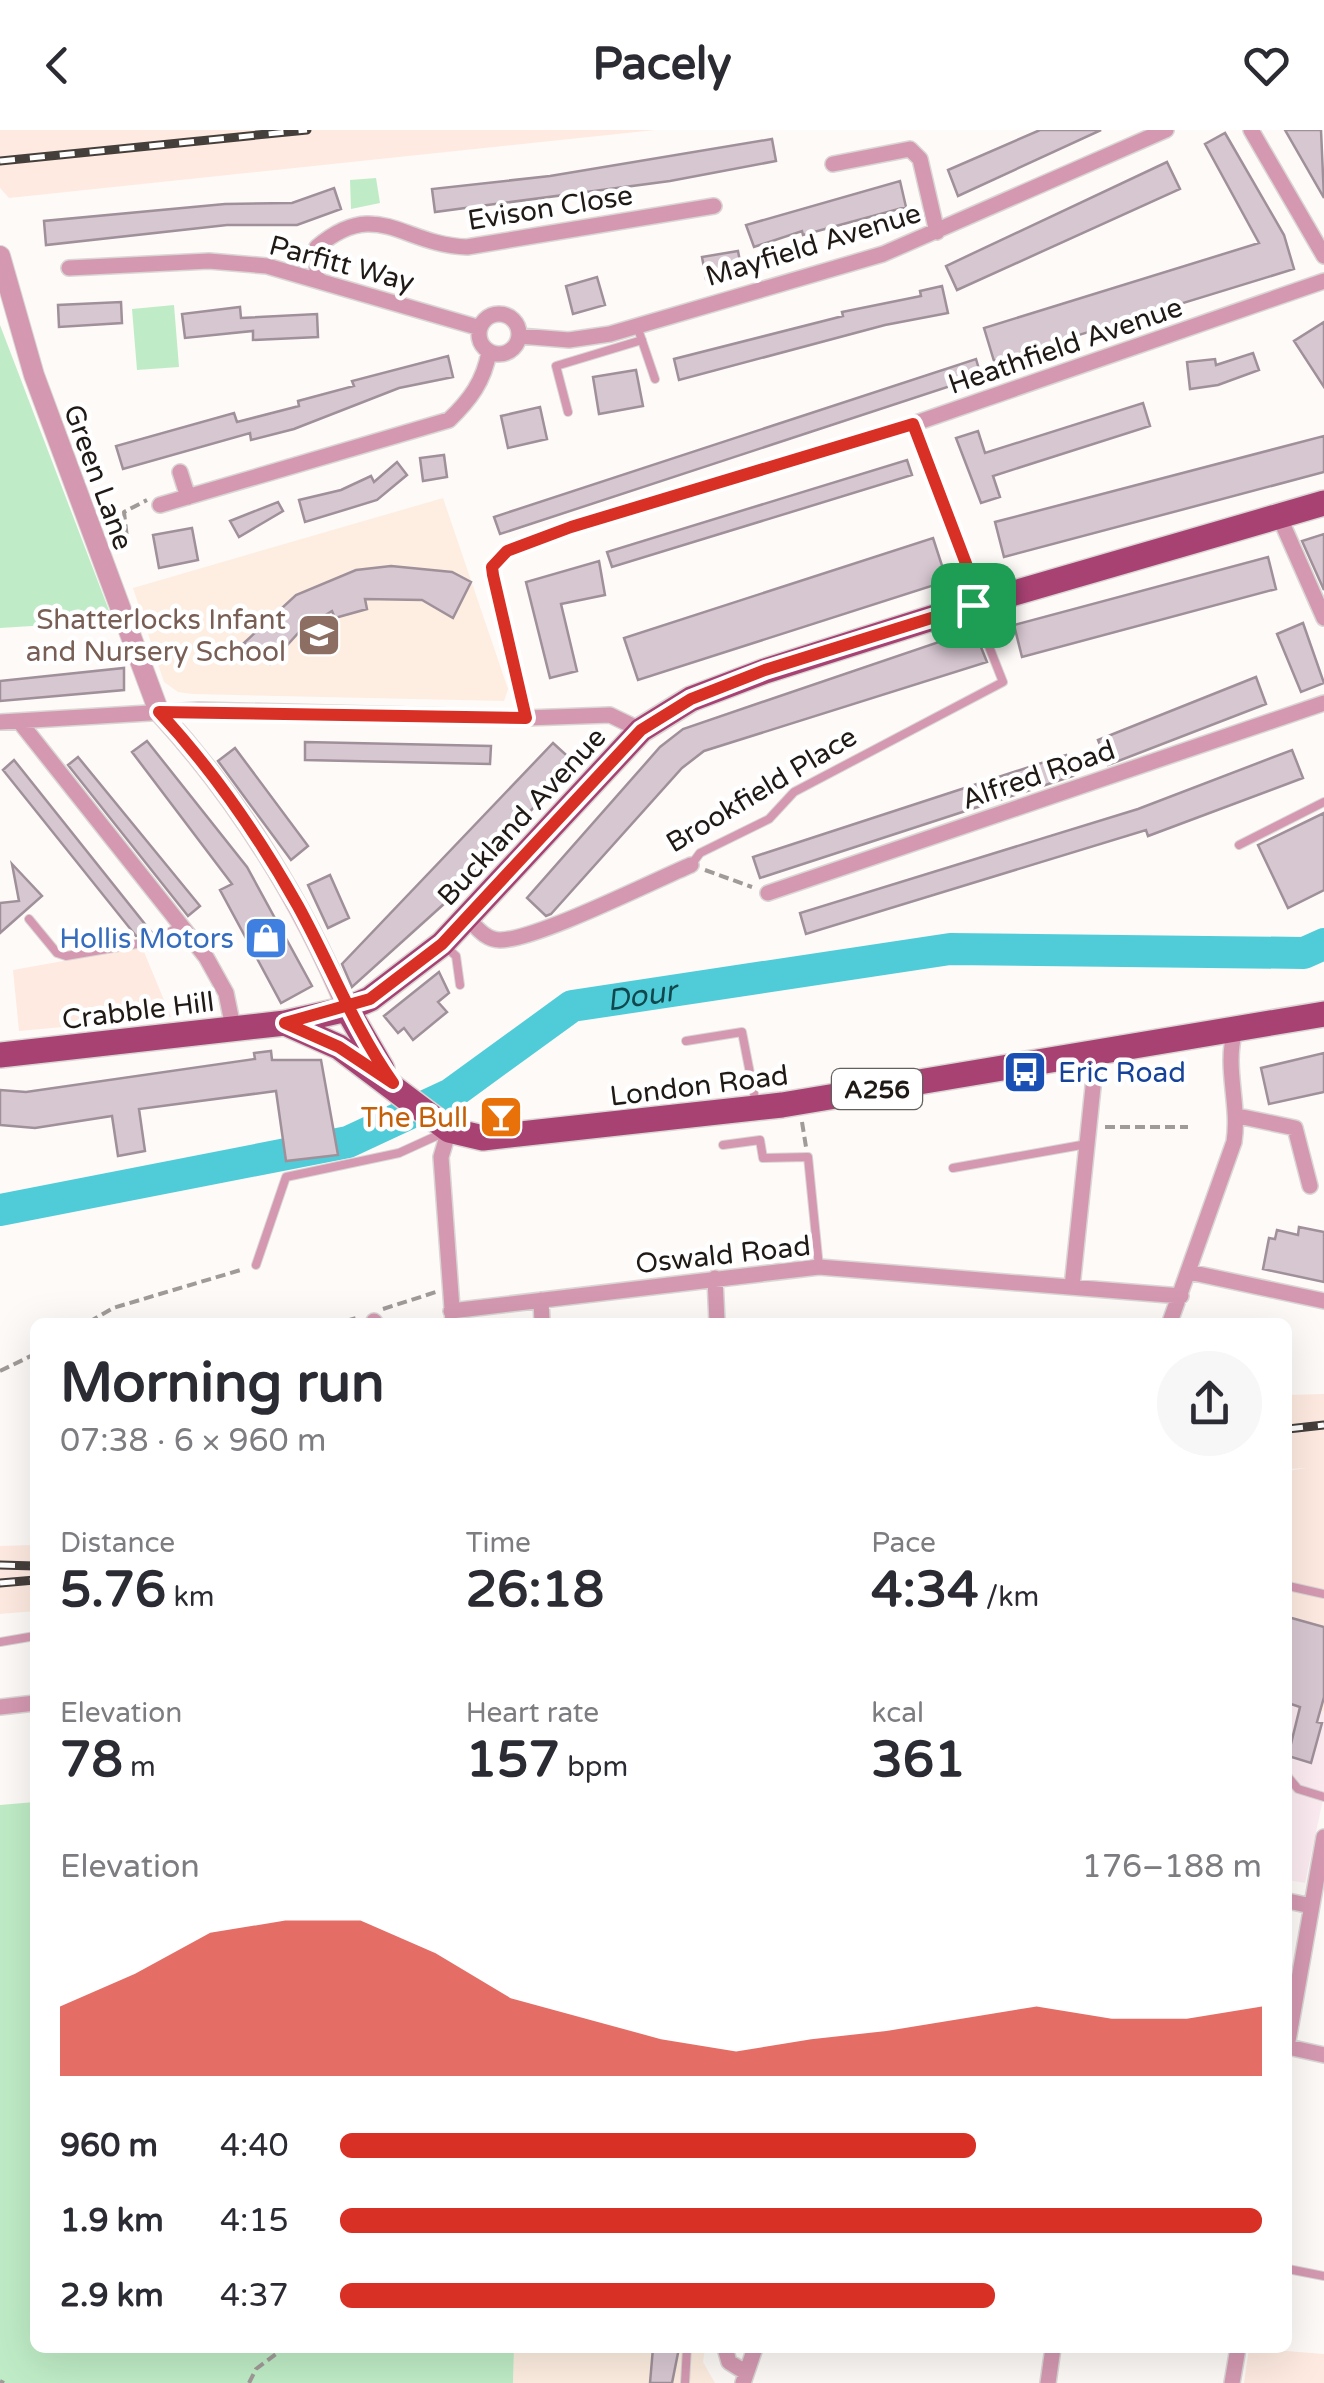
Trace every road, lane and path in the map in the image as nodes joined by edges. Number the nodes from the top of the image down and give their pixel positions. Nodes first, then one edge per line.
1 (1166, 130) edge
2 (1251, 130) edge
3 (833, 164) dead end
4 (714, 206) dead end
5 (937, 232) junction
6 (0, 256) edge
7 (1324, 256) edge
8 (69, 268) dead end
9 (317, 278) junction
10 (1324, 281) edge
11 (480, 328) junction
12 (639, 333) junction
13 (519, 336) junction
14 (488, 352) junction
15 (656, 379) dead end
16 (568, 412) dead end
17 (913, 424) junction
18 (180, 472) dead end
19 (188, 497) junction
20 (1324, 503) edge
21 (160, 506) joint
22 (1279, 516) junction
23 (86, 521) junction
24 (977, 604) junction
25 (1324, 618) edge
26 (1324, 703) edge
27 (159, 712) junction
28 (526, 718) junction
29 (19, 721) junction
30 (0, 722) edge
31 (641, 730) junction
32 (1324, 802) edge
33 (1239, 845) dead end
34 (691, 865) junction
35 (768, 894) joint
36 (29, 919) dead end
37 (468, 919) junction
38 (182, 925) junction
39 (442, 944) junction
40 (460, 984) dead end
41 (347, 1009) junction
42 (1324, 1014) edge
43 (285, 1023) junction
44 (233, 1028) junction
45 (1235, 1031) junction
46 (686, 1042) dead end
47 (1097, 1050) junction
48 (0, 1055) edge
49 (393, 1083) junction
50 (799, 1102) junction
51 (757, 1109) junction
52 (1238, 1116) junction
53 (440, 1124) junction
54 (1090, 1125) junction
55 (1188, 1127) dead end
56 (1087, 1144) junction
57 (723, 1145) dead end
58 (808, 1157) junction
59 (953, 1168) dead end
60 (1310, 1186) dead end
61 (256, 1265) joint
62 (819, 1267) junction
63 (1189, 1272) junction
64 (715, 1278) junction
65 (450, 1288) junction
66 (1072, 1288) junction
67 (1181, 1296) junction
68 (541, 1300) junction
69 (1324, 1300) edge
70 (96, 1318) edge
71 (358, 1318) edge
72 (451, 1318) edge
73 (456, 1318) edge
74 (542, 1318) edge
75 (717, 1318) edge
76 (1172, 1318) edge
77 (30, 1357) edge
78 (0, 1372) edge
79 (1292, 1587) edge
80 (1324, 1594) edge
81 (30, 1637) edge
82 (0, 1642) edge
83 (30, 1704) edge
84 (0, 1706) edge
85 (1292, 1781) edge
86 (1324, 1797) edge
87 (1324, 1837) edge
88 (1316, 1896) edge
89 (1292, 2023) edge
90 (1292, 2045) edge
91 (1324, 2056) edge
92 (1292, 2270) edge
93 (1324, 2276) edge
94 (277, 2353) edge
95 (688, 2353) edge
96 (727, 2353) edge
97 (753, 2353) edge
98 (1052, 2353) edge
99 (1237, 2353) edge
100 (744, 2378) edge
101 (250, 2383) edge
102 (685, 2383) edge
103 (1048, 2383) edge
104 (1232, 2383) edge

1 - 5 street, Mayfield Avenue
2 - 7 street
3 - 5 street
4 - 9 street, Evison Close
5 - 12 street, Mayfield Avenue
6 - 23 street, Green Lane
8 - 9 street, Parfitt Way
9 - 11 street, Parfitt Way
10 - 17 street, Heathfield Avenue
11 - 13 street, Mayfield Avenue
11 - 14 street
12 - 13 street, Mayfield Avenue
12 - 15 lane
12 - 16 lane
13 - 14 street
14 - 19 street
17 - 24 street
17 - 28 street, Heathfield Avenue
18 - 19 street
19 - 21 street
20 - 22 main road, Buckland Avenue
21 - 23 path
22 - 24 main road, Buckland Avenue
22 - 25 street
23 - 27 street, Green Lane
24 - 31 main road, Buckland Avenue
24 - 34 lane, Brookfield Place
26 - 35 street, Alfred Road
27 - 28 street
27 - 29 street
27 - 41 street
28 - 31 street
29 - 30 street
29 - 38 street
31 - 37 main road, Buckland Avenue
32 - 33 lane
34 - 35 path
34 - 37 street, Brookfield Place
36 - 38 lane
37 - 39 main road, Buckland Avenue
38 - 44 street
39 - 40 lane
39 - 41 main road, Buckland Avenue
41 - 43 main road, Buckland Avenue
41 - 49 main road
42 - 45 main road, London Road / A256
43 - 44 main road, Crabble Hill
43 - 49 main road
44 - 48 main road, Crabble Hill
45 - 47 main road, London Road / A256
45 - 52 street
46 - 51 lane
47 - 50 main road, London Road / A256
47 - 54 street
49 - 53 main road
50 - 51 main road, London Road / A256
50 - 58 path
51 - 53 main road, London Road / A256
52 - 60 street
52 - 63 street
53 - 61 lane
53 - 65 street
54 - 55 path
54 - 56 street
56 - 59 lane
56 - 66 street
57 - 58 lane
58 - 62 lane
61 - 70 path
62 - 64 street, Oswald Road
62 - 66 street, Oswald Road
63 - 67 street
63 - 69 street
64 - 68 street, Oswald Road
64 - 75 street
65 - 71 path
65 - 72 street
66 - 67 street, Oswald Road
67 - 76 street
68 - 73 street, Oswald Road
68 - 74 street
77 - 78 path
79 - 80 lane
81 - 82 lane
83 - 84 street
85 - 86 lane
87 - 88 street
88 - 89 street
90 - 91 street
92 - 93 lane
94 - 101 path
95 - 102 lane
96 - 100 street
97 - 100 street
98 - 103 street
99 - 104 street

